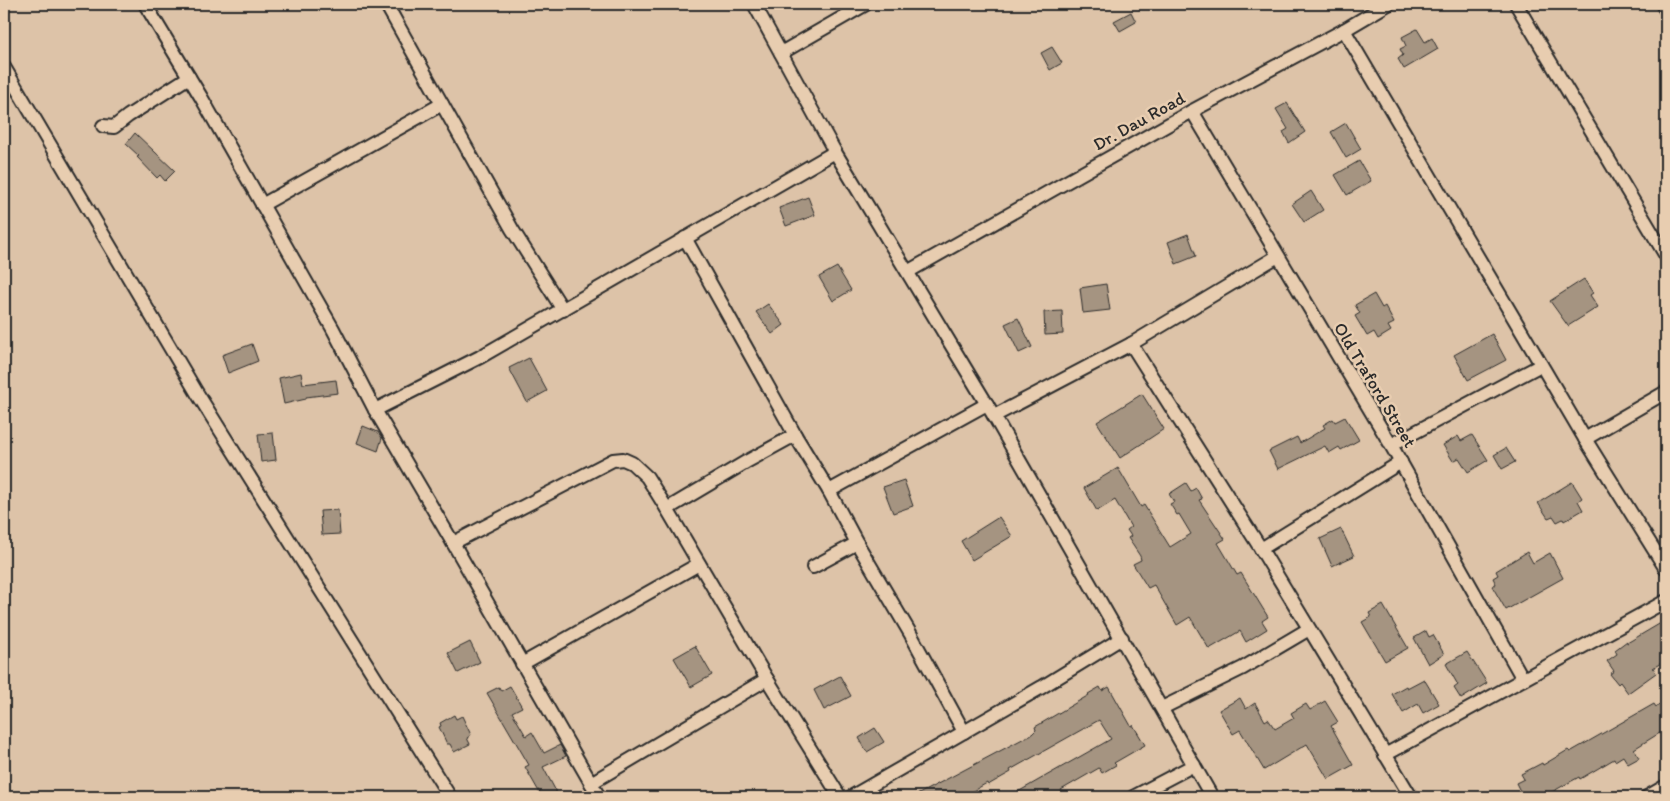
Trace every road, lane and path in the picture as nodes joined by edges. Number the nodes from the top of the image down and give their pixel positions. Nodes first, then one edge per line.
1 (145, 4) edge
2 (386, 4) edge
3 (754, 4) edge
4 (866, 4) edge
5 (1388, 4) edge
6 (1516, 4) edge
7 (1662, 4) edge
8 (1666, 10) edge
9 (1344, 30) junction
10 (781, 53) junction
11 (4, 67) edge
12 (189, 77) junction
13 (442, 104) junction
14 (1192, 110) junction
15 (103, 126) dead end
16 (835, 152) junction
17 (262, 205) junction
18 (685, 238) junction
19 (1666, 255) edge
20 (1278, 256) junction
21 (909, 271) junction
22 (563, 310) junction
23 (1131, 344) junction
24 (1541, 365) junction
25 (1666, 392) edge
26 (987, 404) junction
27 (375, 410) junction
28 (994, 416) junction
29 (795, 435) junction
30 (1585, 439) junction
31 (1391, 445) junction
32 (1401, 462) junction
33 (829, 491) junction
34 (667, 509) junction
35 (454, 543) junction
36 (856, 544) junction
37 (1261, 549) junction
38 (699, 564) junction
39 (813, 567) dead end
40 (1666, 569) edge
41 (1666, 601) edge
42 (1309, 629) junction
43 (1122, 638) junction
44 (522, 664) junction
45 (767, 679) junction
46 (1524, 679) junction
47 (1162, 708) junction
48 (964, 732) junction
49 (1385, 755) junction
50 (1194, 765) junction
51 (591, 783) junction
52 (1666, 786) edge
53 (450, 797) edge
54 (599, 797) edge
55 (840, 797) edge
56 (851, 797) edge
57 (1133, 797) edge
58 (1212, 797) edge
59 (1411, 797) edge
60 (1647, 797) edge

1 - 12 street
2 - 13 street
3 - 10 street
4 - 10 street
5 - 9 street, Dr. Dau Road
6 - 19 street
7 - 8 street
9 - 14 street, Dr. Dau Road
9 - 24 street
10 - 16 street
11 - 53 street
12 - 15 street
12 - 17 street
13 - 17 street
13 - 22 street
14 - 20 street, Old Traford Street
14 - 21 street, Dr. Dau Road
16 - 18 street
16 - 21 street
17 - 27 street
18 - 22 street
18 - 29 street
20 - 23 street
20 - 31 street, Old Traford Street
21 - 26 street
22 - 27 street
23 - 28 street
23 - 37 street
24 - 30 street
24 - 31 street
25 - 30 street
26 - 28 street
26 - 33 street
27 - 35 street
28 - 43 street
29 - 33 street
29 - 34 street
30 - 40 street
31 - 32 street, Old Traford Street
32 - 37 street
32 - 46 street, Old Traford Street
33 - 36 street
34 - 35 street
34 - 38 street
35 - 44 street
36 - 39 street
36 - 48 street
37 - 42 street
38 - 44 street
38 - 45 street
41 - 46 street
42 - 47 street
42 - 49 street
43 - 47 street
43 - 48 street
44 - 51 street
45 - 51 street
45 - 55 street
46 - 49 street
47 - 50 street
48 - 56 street
49 - 59 street
50 - 57 street
50 - 58 street
51 - 54 street
52 - 60 street

